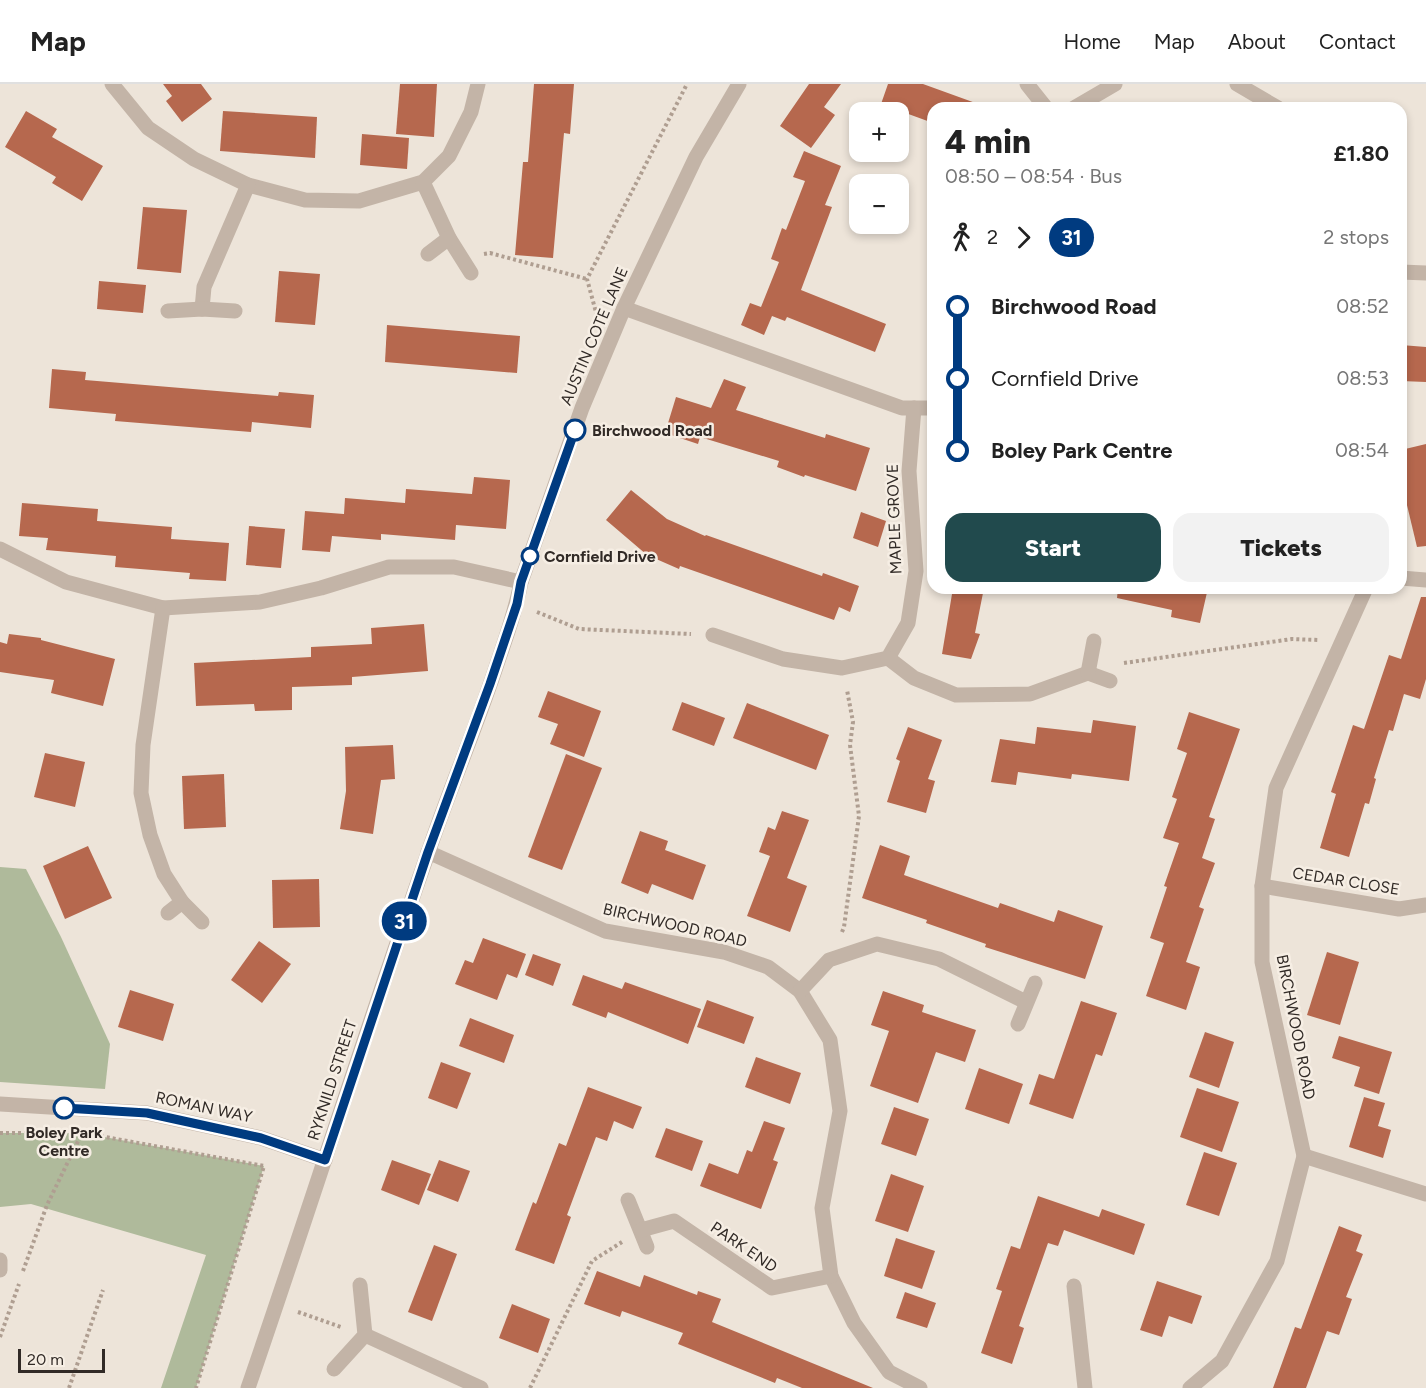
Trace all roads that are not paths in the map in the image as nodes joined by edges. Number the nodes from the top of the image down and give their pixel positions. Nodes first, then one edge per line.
1 (112, 84) edge
2 (478, 84) edge
3 (739, 84) edge
4 (1027, 84) edge
5 (1115, 84) edge
6 (1237, 84) edge
7 (1041, 102) edge
8 (1084, 102) edge
9 (1268, 102) edge
10 (423, 182) junction
11 (248, 185) junction
12 (448, 238) junction
13 (428, 254) dead end
14 (1407, 272) edge
15 (471, 273) dead end
16 (1426, 273) edge
17 (624, 308) junction
18 (202, 309) junction
19 (168, 310) dead end
20 (236, 311) dead end
21 (914, 408) junction
22 (927, 408) edge
23 (0, 549) edge
24 (1407, 578) edge
25 (1426, 580) edge
26 (521, 582) junction
27 (1363, 594) edge
28 (163, 608) junction
29 (713, 635) road end
30 (1094, 641) dead end
31 (888, 658) junction
32 (1088, 673) junction
33 (1110, 681) dead end
34 (428, 852) junction
35 (1262, 885) junction
36 (182, 902) junction
37 (1426, 905) edge
38 (168, 913) dead end
39 (202, 922) dead end
40 (1035, 983) dead end
41 (800, 992) junction
42 (1026, 1002) junction
43 (1018, 1024) dead end
44 (0, 1104) edge
45 (1304, 1156) junction
46 (325, 1160) junction
47 (1426, 1194) edge
48 (628, 1200) dead end
49 (641, 1230) junction
50 (646, 1247) dead end
51 (0, 1260) edge
52 (0, 1270) edge
53 (831, 1276) junction
54 (360, 1286) dead end
55 (1074, 1286) dead end
56 (365, 1335) junction
57 (334, 1369) dead end
58 (248, 1388) edge
59 (481, 1388) edge
60 (920, 1388) edge
61 (1085, 1388) edge
62 (1190, 1388) edge

1 - 11 street
2 - 10 street
3 - 17 street, AUSTIN COTE LANE
4 - 7 street
5 - 8 street
6 - 9 street
10 - 11 street
10 - 12 street
11 - 18 street
12 - 13 street
12 - 15 street
14 - 16 street
17 - 21 street
17 - 26 street, AUSTIN COTE LANE
18 - 19 street
18 - 20 street
21 - 22 street
21 - 31 street, MAPLE GROVE
23 - 28 street
24 - 25 street
26 - 28 street
26 - 34 street, AUSTIN COTE LANE
27 - 35 street, BIRCHWOOD ROAD
28 - 36 street
29 - 31 street
30 - 32 street
31 - 32 street
32 - 33 street
34 - 41 street, BIRCHWOOD ROAD
34 - 46 street, RYKNILD STREET
35 - 37 street, CEDAR CLOSE
35 - 45 street, BIRCHWOOD ROAD
36 - 38 street
36 - 39 street
40 - 42 street
41 - 42 street
41 - 53 street, BIRCHWOOD ROAD
42 - 43 street
44 - 46 street, ROMAN WAY
45 - 47 street
45 - 62 street, BIRCHWOOD ROAD
46 - 58 street, RYKNILD STREET
48 - 49 street
49 - 50 street
49 - 53 street, PARK END
51 - 52 street
53 - 60 street, BIRCHWOOD ROAD
54 - 56 street
55 - 61 street
56 - 57 street
56 - 59 street

